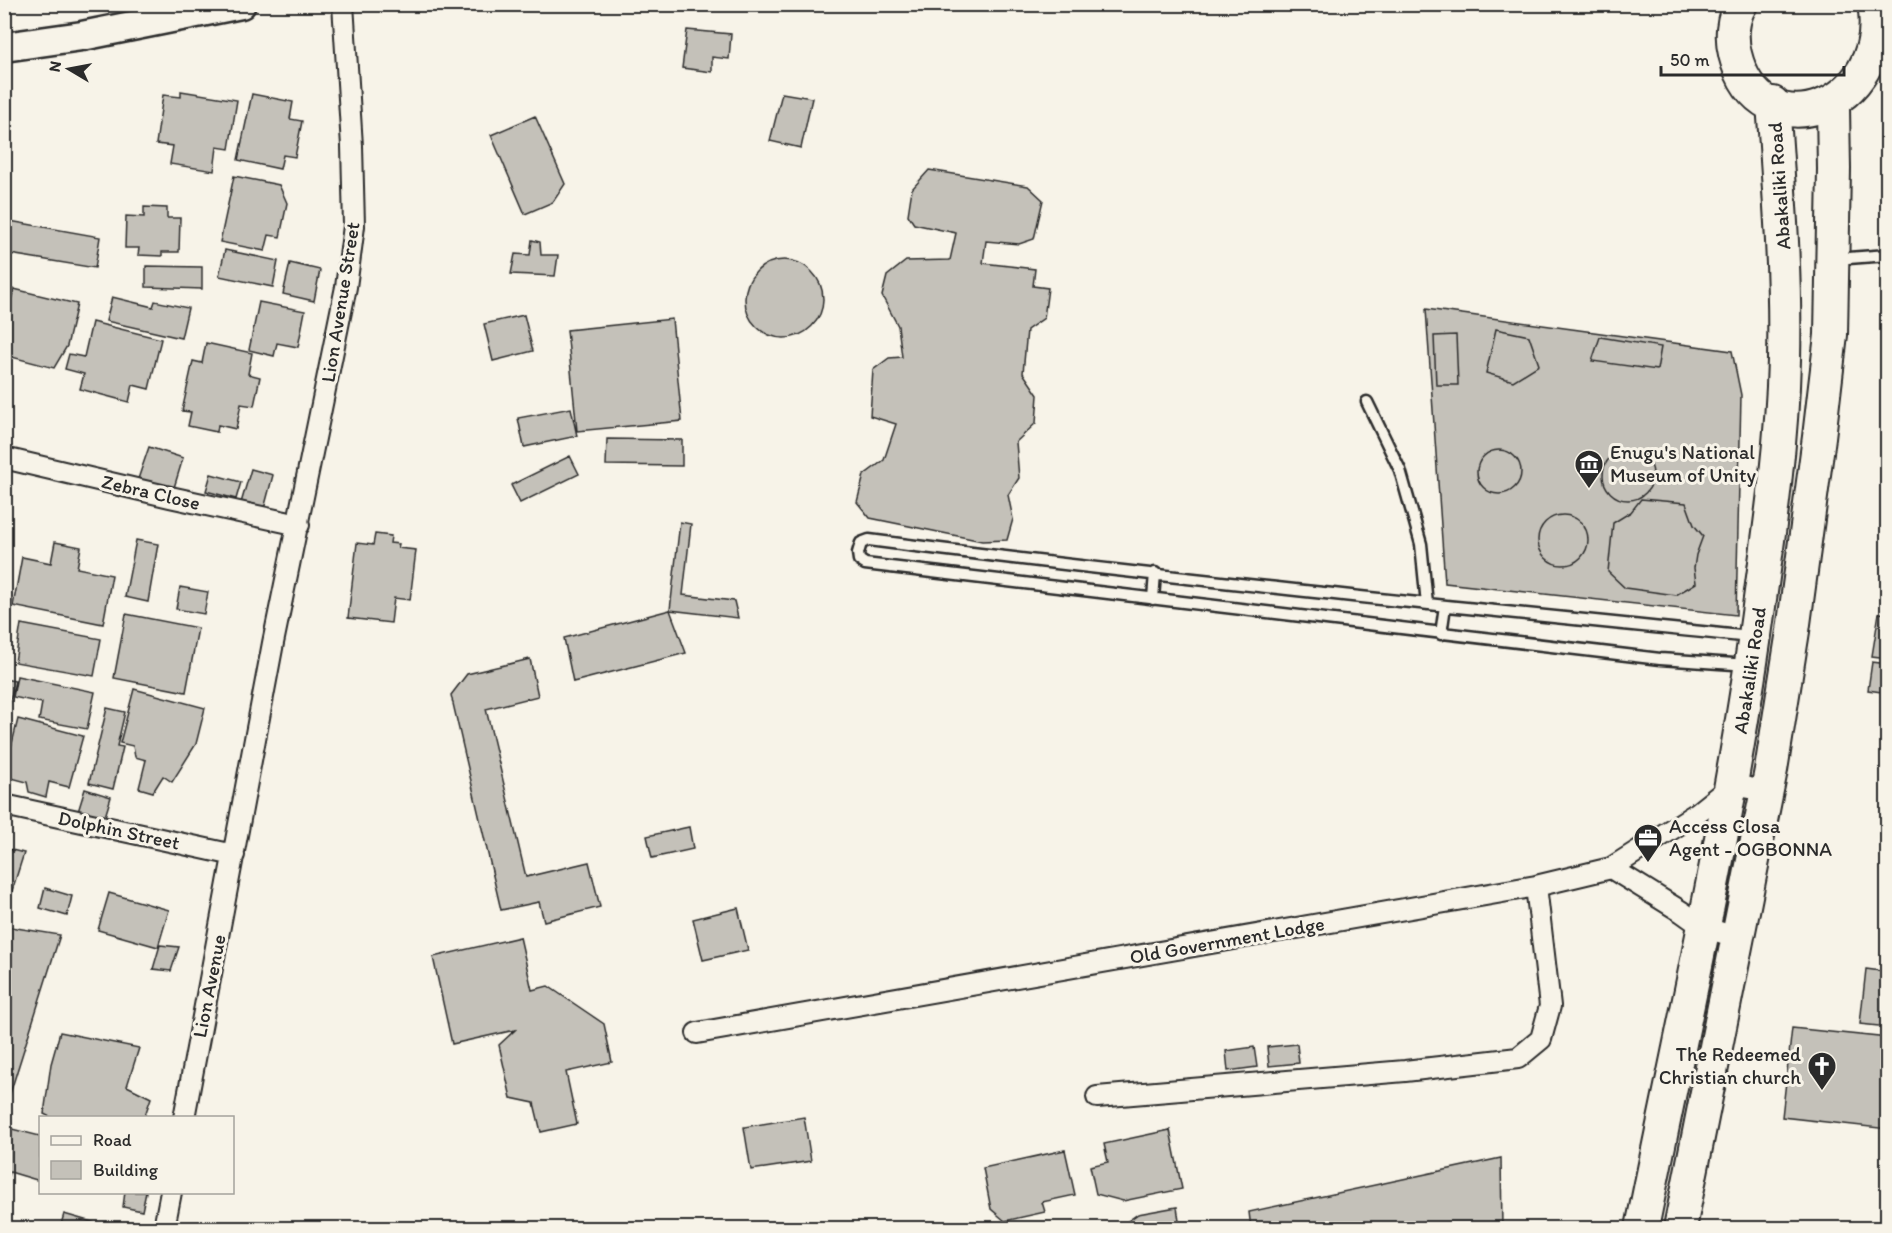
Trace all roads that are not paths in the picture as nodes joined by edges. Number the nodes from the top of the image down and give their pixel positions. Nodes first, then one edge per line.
1 (241, 4) edge
2 (343, 4) edge
3 (1741, 4) edge
4 (1874, 4) edge
5 (4, 47) edge
6 (1884, 52) edge
7 (1773, 104) junction
8 (1833, 107) junction
9 (1887, 255) edge
10 (1832, 260) junction
11 (1367, 402) dead end
12 (1781, 428) junction
13 (1819, 437) junction
14 (4, 458) edge
15 (299, 525) junction
16 (1155, 573) junction
17 (1153, 599) junction
18 (1427, 604) junction
19 (1445, 606) junction
20 (1441, 634) junction
21 (1754, 651) junction
22 (1732, 785) junction
23 (1767, 790) junction
24 (4, 805) edge
25 (234, 855) junction
26 (1611, 868) junction
27 (1536, 886) junction
28 (1702, 927) junction
29 (1739, 938) junction
30 (697, 1033) dead end
31 (1097, 1097) dead end
32 (184, 1116) edge
33 (171, 1194) edge
34 (164, 1228) edge
35 (1642, 1228) edge
36 (1680, 1228) edge

1 - 5 street
2 - 15 street, Lion Avenue Street
3 - 7 main road
4 - 6 main road
6 - 8 main road
7 - 8 main road
7 - 12 main road, Abakaliki Road
8 - 10 main road, Abakaliki Road
9 - 10 lane
10 - 13 main road, Abakaliki Road
11 - 18 lane
12 - 13 main road
12 - 21 main road, Abakaliki Road
13 - 23 main road, Abakaliki Road
14 - 15 street, Zebra Close
15 - 25 street, Lion Avenue Street
16 - 17 lane
16 - 17 lane
16 - 18 lane
17 - 20 lane
18 - 19 lane
19 - 20 lane
19 - 21 lane
20 - 21 lane
21 - 22 main road, Abakaliki Road
22 - 23 street
22 - 26 street, Old Government Lodge
22 - 28 main road, Abakaliki Road
23 - 29 main road, Abakaliki Road
24 - 25 street, Dolphin Street
25 - 32 street, Lion Avenue
26 - 27 street, Old Government Lodge
26 - 28 street
27 - 30 street, Old Government Lodge
27 - 31 street
28 - 29 street
28 - 35 main road, Abakaliki Road
29 - 36 main road, Abakaliki Road
33 - 34 street

